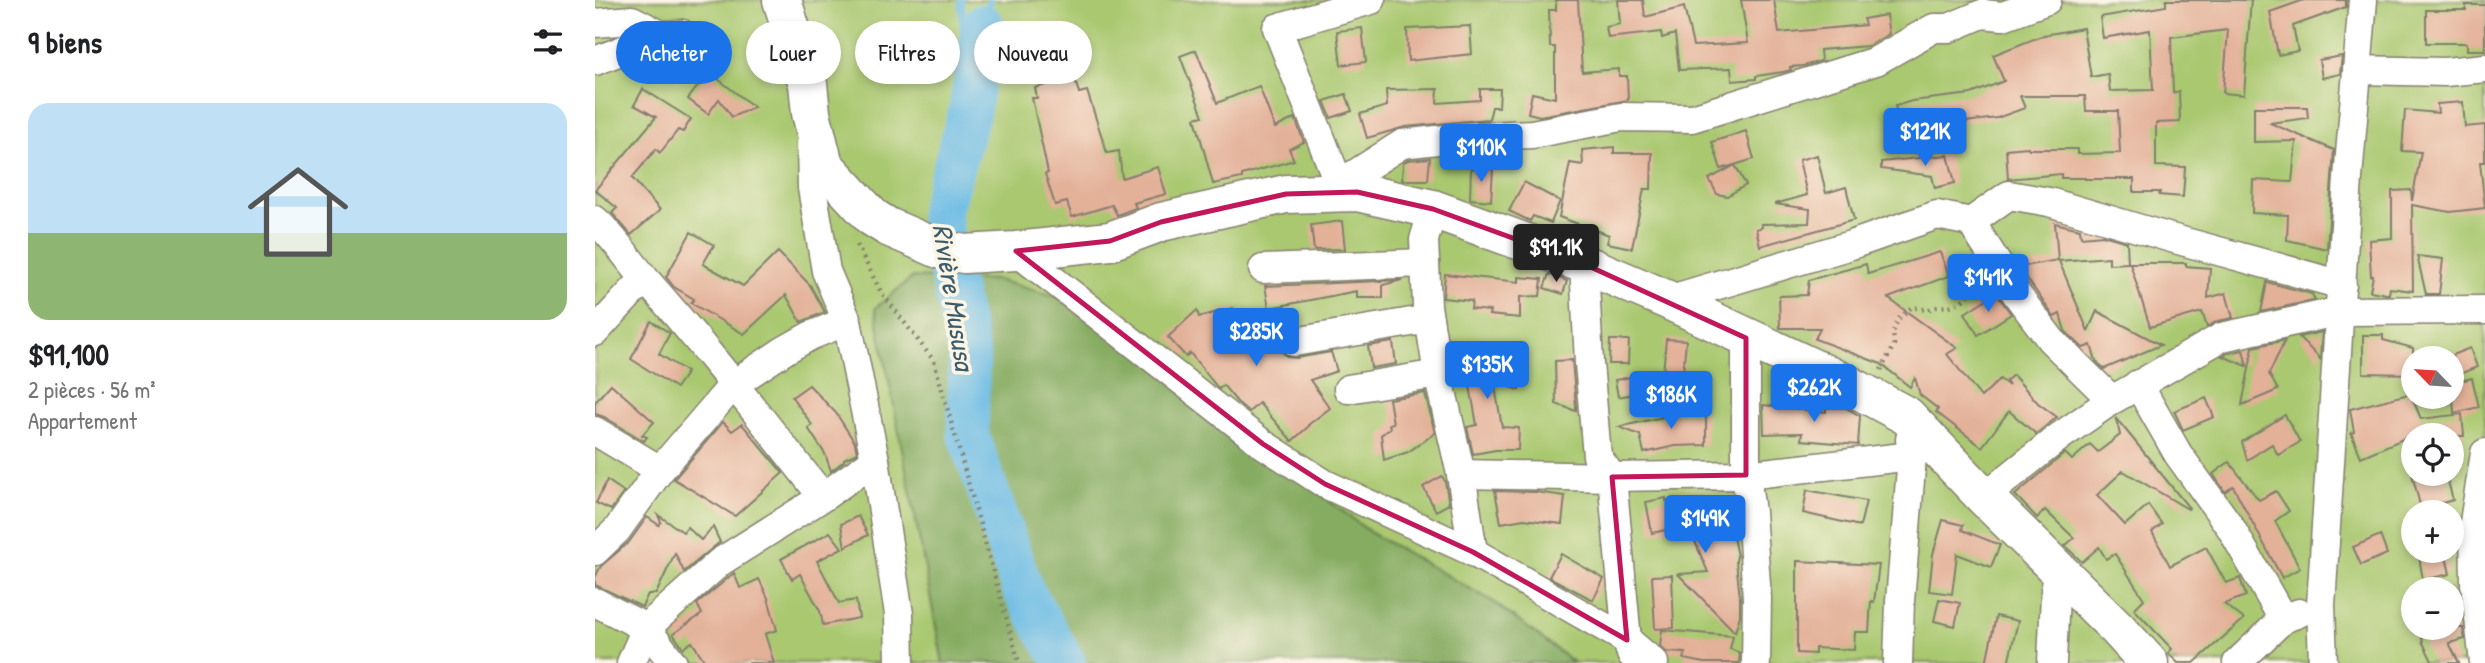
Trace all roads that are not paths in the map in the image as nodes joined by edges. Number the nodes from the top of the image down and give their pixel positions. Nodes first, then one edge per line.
1 (782, 0) edge
2 (1371, 0) edge
3 (2047, 0) edge
4 (2363, 0) edge
5 (616, 21) edge
6 (595, 23) edge
7 (616, 53) edge
8 (595, 61) edge
9 (2485, 68) edge
10 (2357, 70) junction
11 (811, 113) junction
12 (1332, 188) junction
13 (1433, 209) junction
14 (595, 220) edge
15 (1971, 222) junction
16 (1016, 251) junction
17 (1425, 263) junction
18 (1584, 264) junction
19 (1263, 269) dead end
20 (645, 279) junction
21 (2341, 298) junction
22 (1668, 300) junction
23 (2485, 310) edge
24 (1429, 318) junction
25 (847, 321) junction
26 (595, 332) edge
27 (1746, 338) junction
28 (1294, 342) dead end
29 (1438, 374) junction
30 (734, 384) junction
31 (2139, 384) junction
32 (1349, 389) dead end
33 (2112, 400) junction
34 (1907, 416) junction
35 (595, 431) edge
36 (2485, 453) edge
37 (1912, 456) junction
38 (875, 460) junction
39 (660, 470) junction
40 (1461, 474) junction
41 (1747, 475) junction
42 (1612, 477) junction
43 (823, 497) junction
44 (1984, 497) junction
45 (2479, 522) edge
46 (595, 551) edge
47 (1473, 552) junction
48 (2056, 570) junction
49 (595, 602) edge
50 (2321, 605) junction
51 (2283, 619) junction
52 (646, 628) junction
53 (1631, 651) edge
54 (631, 663) edge
55 (673, 663) edge
56 (900, 663) edge
57 (1654, 663) edge
58 (1756, 663) edge
59 (1898, 663) edge
60 (2052, 663) edge
61 (2149, 663) edge
62 (2237, 663) edge
63 (2323, 663) edge
64 (2484, 663) edge

1 - 11 street
2 - 12 street
3 - 12 street
4 - 10 street
5 - 6 street
7 - 8 street
9 - 10 street
10 - 21 street
11 - 16 street
11 - 25 street
12 - 13 street
12 - 16 street
13 - 17 street
13 - 18 street
14 - 20 street
15 - 21 street
15 - 22 street
15 - 33 street
16 - 47 street
17 - 19 street
17 - 24 street
18 - 22 street
18 - 42 street
20 - 26 street
20 - 30 street
21 - 23 street
21 - 31 street
21 - 50 street
22 - 27 street
24 - 28 street
24 - 29 street
25 - 30 street
25 - 38 street
27 - 34 street
27 - 41 street
29 - 32 street
29 - 40 street
30 - 39 street
30 - 43 street
31 - 33 street
31 - 51 street
33 - 44 street
34 - 37 street
34 - 44 street
35 - 39 street
36 - 45 street
37 - 41 street
37 - 59 street
38 - 43 street
38 - 56 street
39 - 46 street
40 - 42 street
40 - 47 street
41 - 42 street
41 - 58 street
42 - 53 street
43 - 52 street
44 - 48 street
45 - 64 street
47 - 53 street
48 - 60 street
48 - 61 street
49 - 52 street
50 - 51 street
50 - 63 street
51 - 62 street
52 - 54 street
52 - 55 street
53 - 57 street

